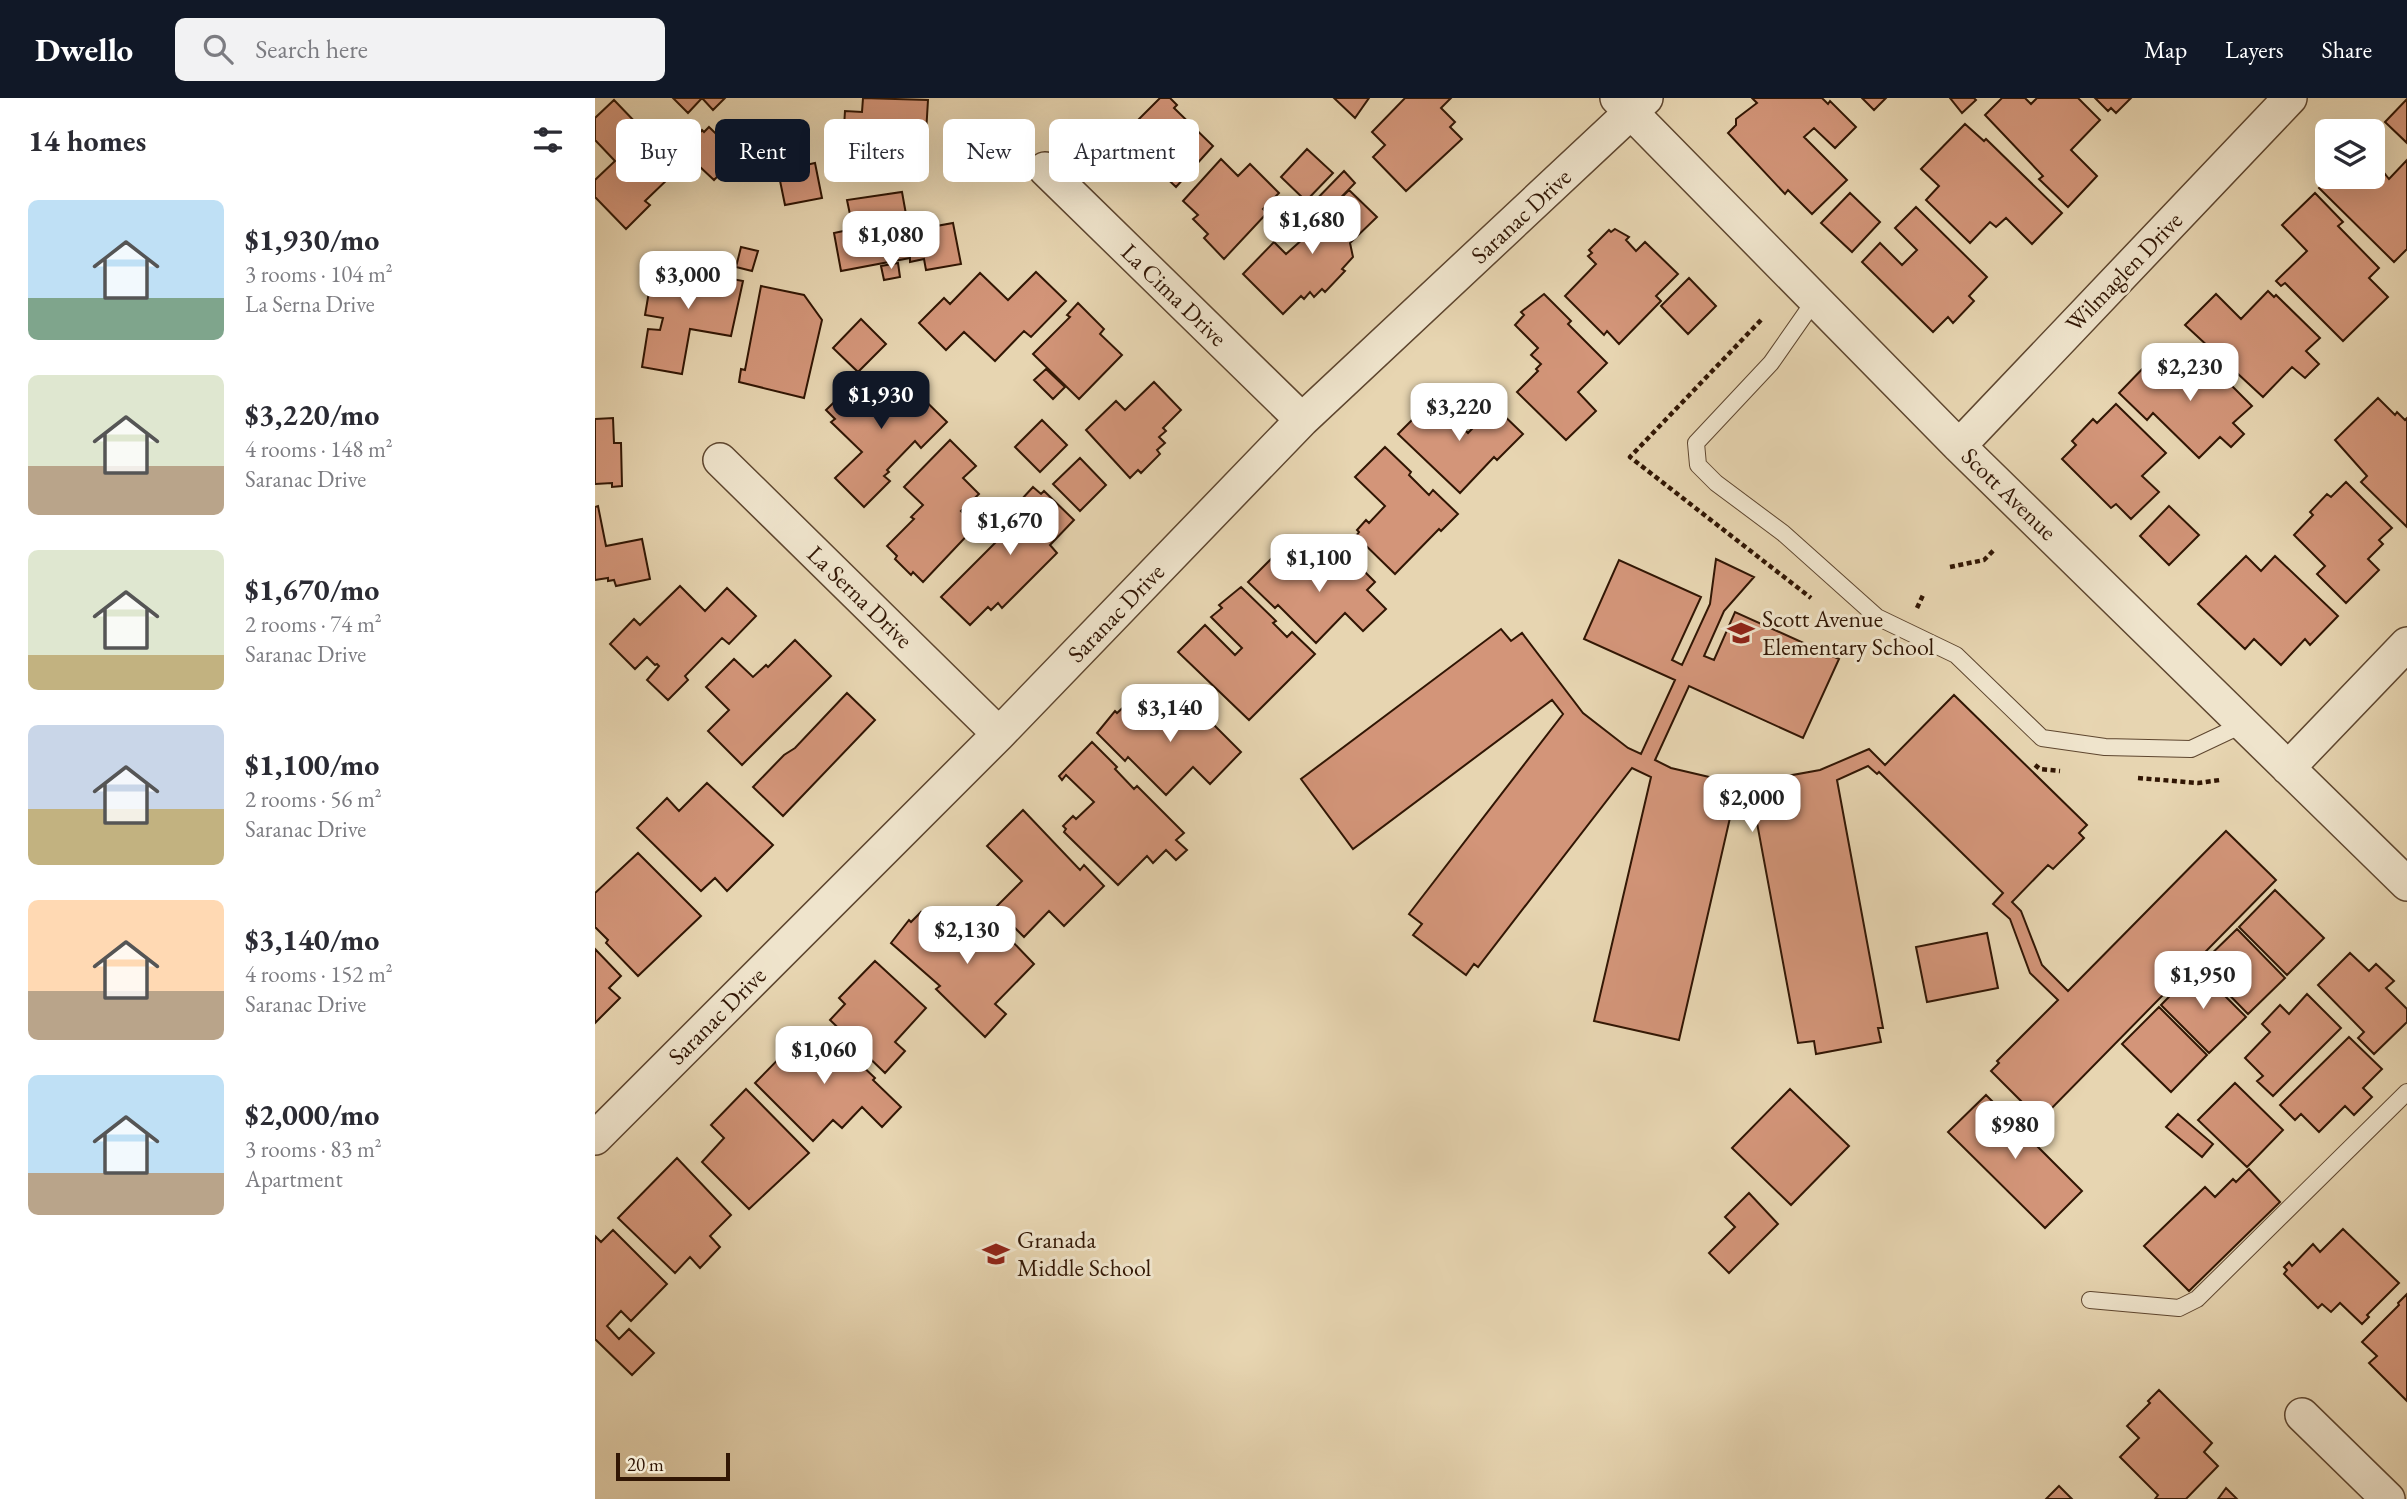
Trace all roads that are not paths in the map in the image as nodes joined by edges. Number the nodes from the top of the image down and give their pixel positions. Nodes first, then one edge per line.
1 (2290, 98) edge
2 (1631, 103) edge
3 (1045, 169) dead end
4 (1815, 300) junction
5 (1302, 420) junction
6 (1959, 446) junction
7 (720, 460) dead end
8 (2407, 644) edge
9 (2244, 723) junction
10 (999, 734) junction
11 (2288, 768) junction
12 (2407, 884) edge
13 (2407, 1092) edge
14 (595, 1138) edge
15 (2089, 1300) dead end
16 (2302, 1415) dead end
17 (2388, 1499) edge

1 - 6 street, Wilmaglen Drive
2 - 4 street, Scott Avenue
2 - 5 street, Saranac Drive
3 - 5 street, La Cima Drive
4 - 6 street, Scott Avenue
4 - 9 lane
5 - 10 street, Saranac Drive
6 - 9 street, Scott Avenue
7 - 10 street, La Serna Drive
8 - 11 street
9 - 11 street, Scott Avenue
10 - 14 street, Saranac Drive
11 - 12 street, Scott Avenue
13 - 15 lane
16 - 17 street

